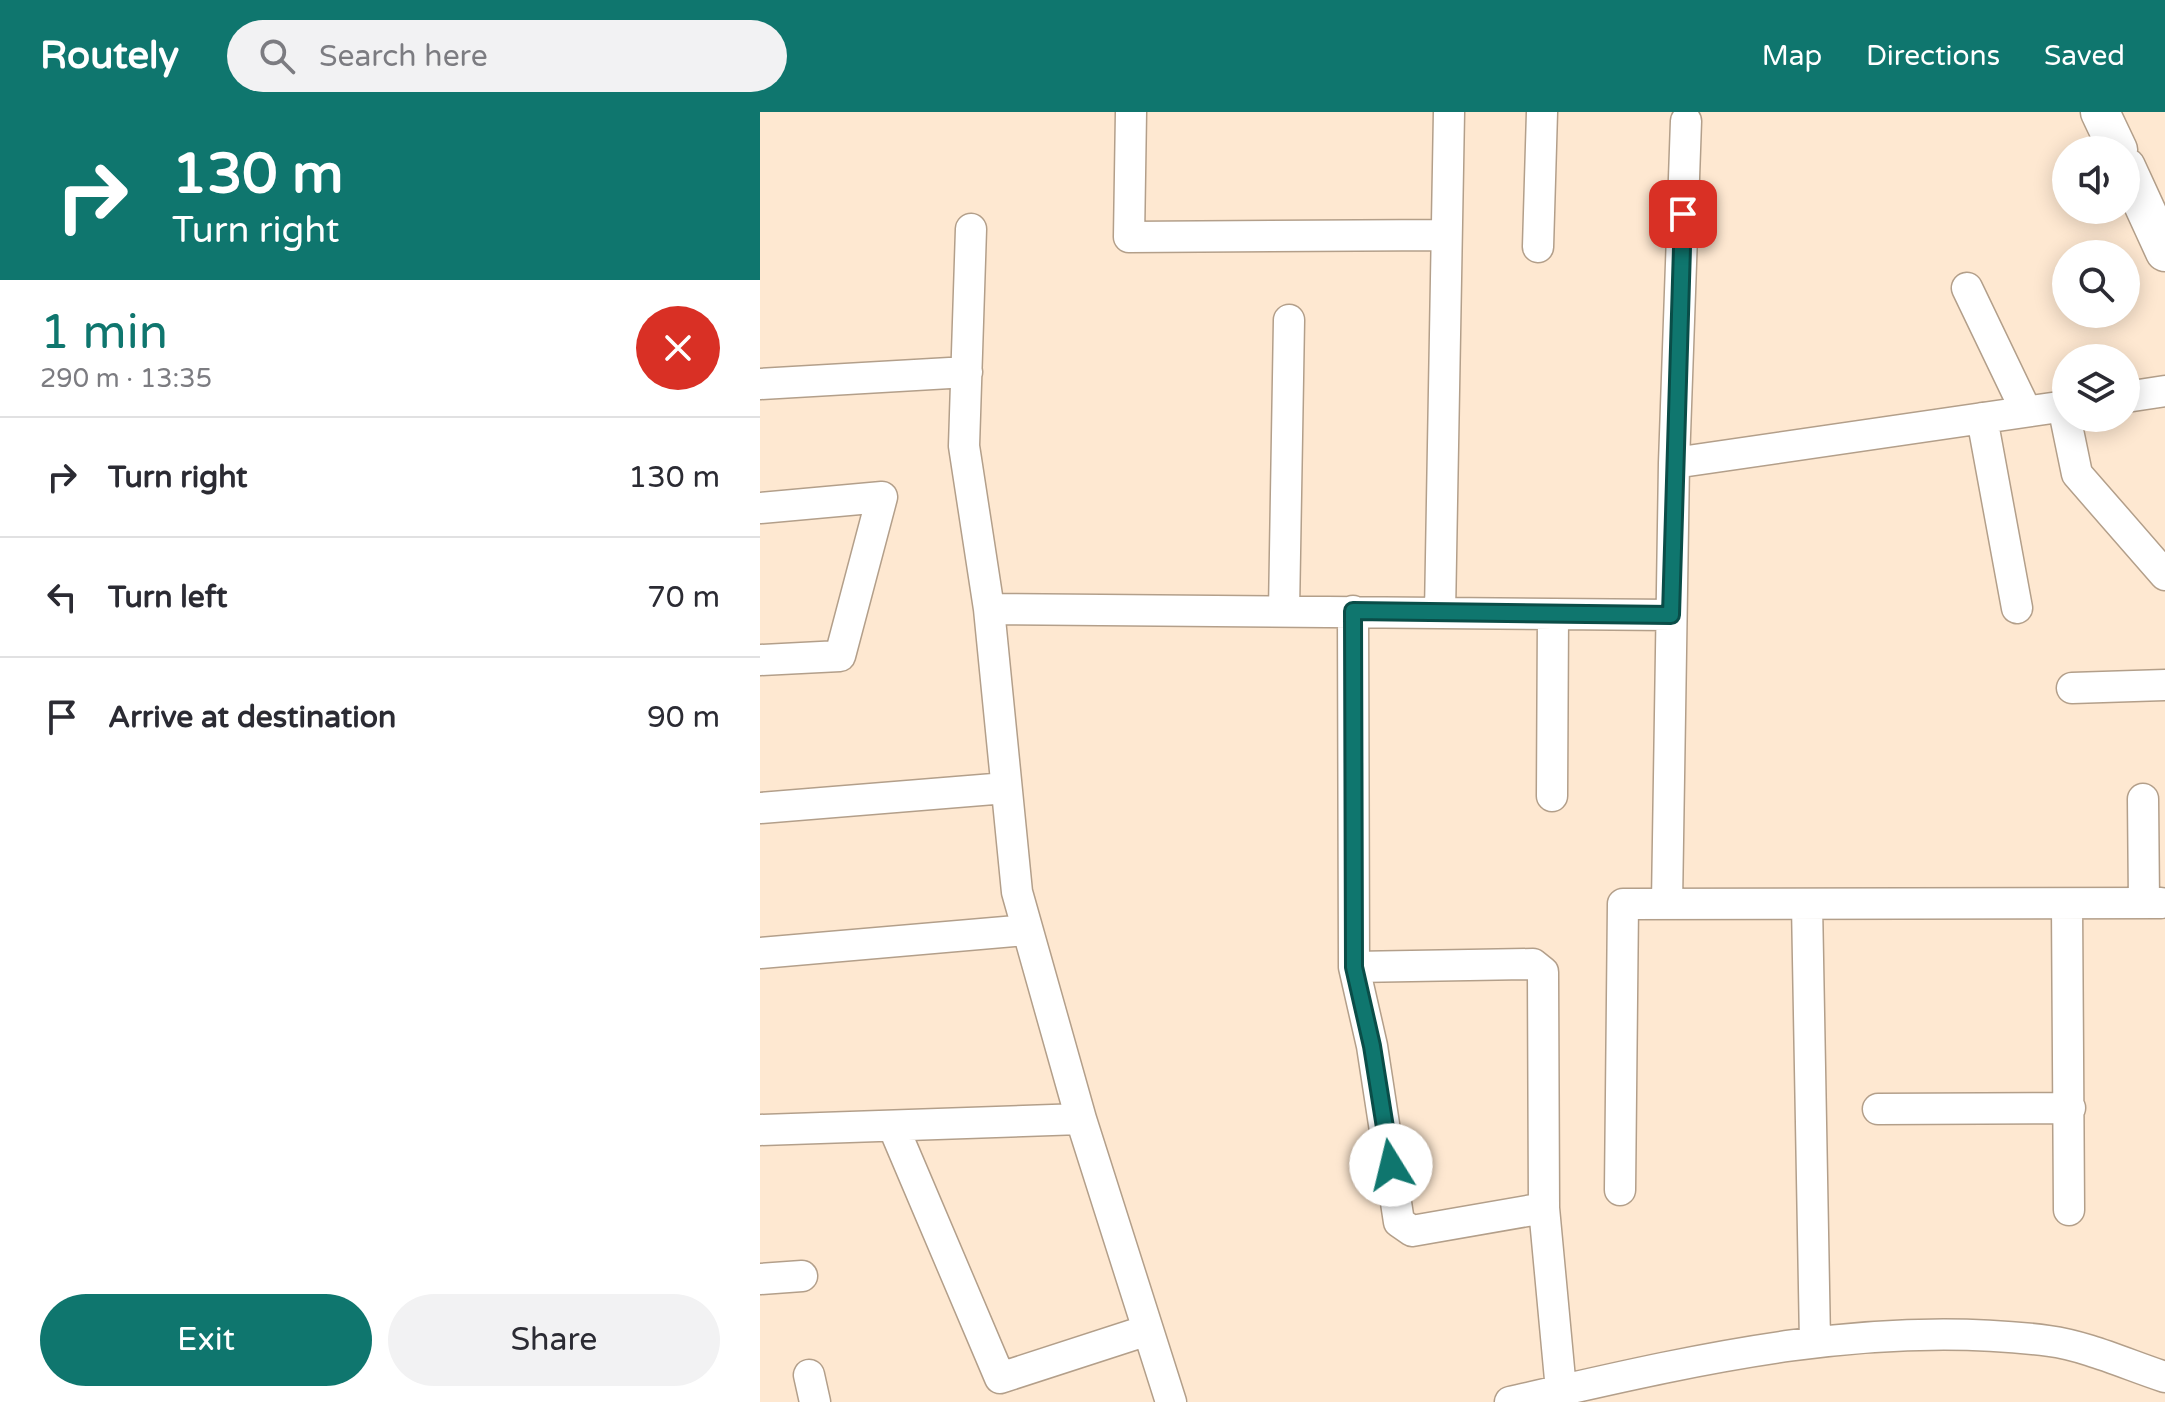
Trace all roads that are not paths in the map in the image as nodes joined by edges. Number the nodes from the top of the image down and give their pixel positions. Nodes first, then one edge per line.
1 (1131, 112) edge
2 (1449, 112) edge
3 (1542, 112) edge
4 (2100, 112) edge
5 (1686, 121) dead end
6 (2111, 136) edge
7 (2140, 198) edge
8 (971, 229) dead end
9 (1446, 235) junction
10 (1538, 247) dead end
11 (2165, 252) edge
12 (1967, 288) dead end
13 (1289, 320) dead end
14 (967, 372) junction
15 (760, 384) edge
16 (2165, 391) edge
17 (2140, 395) edge
18 (2052, 408) edge
19 (2026, 411) junction
20 (1982, 418) junction
21 (2069, 432) edge
22 (1674, 463) junction
23 (760, 508) edge
24 (2165, 575) edge
25 (2017, 608) dead end
26 (989, 609) junction
27 (1284, 611) junction
28 (1353, 611) junction
29 (1440, 613) junction
30 (1553, 614) junction
31 (1671, 615) junction
32 (760, 660) edge
33 (2165, 685) edge
34 (2072, 688) dead end
35 (1006, 788) junction
36 (1552, 796) dead end
37 (2143, 799) dead end
38 (760, 808) edge
39 (1667, 903) junction
40 (1807, 904) junction
41 (2067, 905) junction
42 (1027, 930) junction
43 (760, 953) edge
44 (1354, 967) junction
45 (2070, 1108) junction
46 (1878, 1109) dead end
47 (1081, 1119) junction
48 (893, 1126) junction
49 (760, 1130) edge
50 (1620, 1190) dead end
51 (1544, 1208) junction
52 (2069, 1210) dead end
53 (802, 1276) dead end
54 (760, 1279) edge
55 (1148, 1330) junction
56 (1815, 1342) junction
57 (2165, 1377) edge
58 (1565, 1394) edge
59 (1171, 1402) edge
60 (1510, 1402) edge

1 - 9 street
2 - 9 street
3 - 10 street
4 - 6 main road
5 - 22 street
7 - 11 main road
8 - 14 street
9 - 29 street
12 - 19 street
13 - 27 street
14 - 15 street
14 - 26 street
16 - 17 street
18 - 19 street
19 - 20 street
20 - 22 street
20 - 25 street
21 - 24 street
22 - 31 street
23 - 32 street
26 - 27 street
26 - 35 street
27 - 28 street
28 - 29 street
28 - 44 street
29 - 30 street
30 - 31 street
30 - 36 street
31 - 39 street
33 - 34 street
35 - 38 street
35 - 42 street
37 - 41 street
39 - 40 street
39 - 50 street
40 - 41 street
40 - 56 street
41 - 45 street
42 - 43 street
42 - 47 street
44 - 51 street
44 - 51 street
45 - 46 street
45 - 52 street
47 - 48 street
47 - 55 street
48 - 49 street
48 - 55 street
51 - 58 street
53 - 54 street
55 - 59 street
56 - 57 street
56 - 58 street
58 - 60 street

